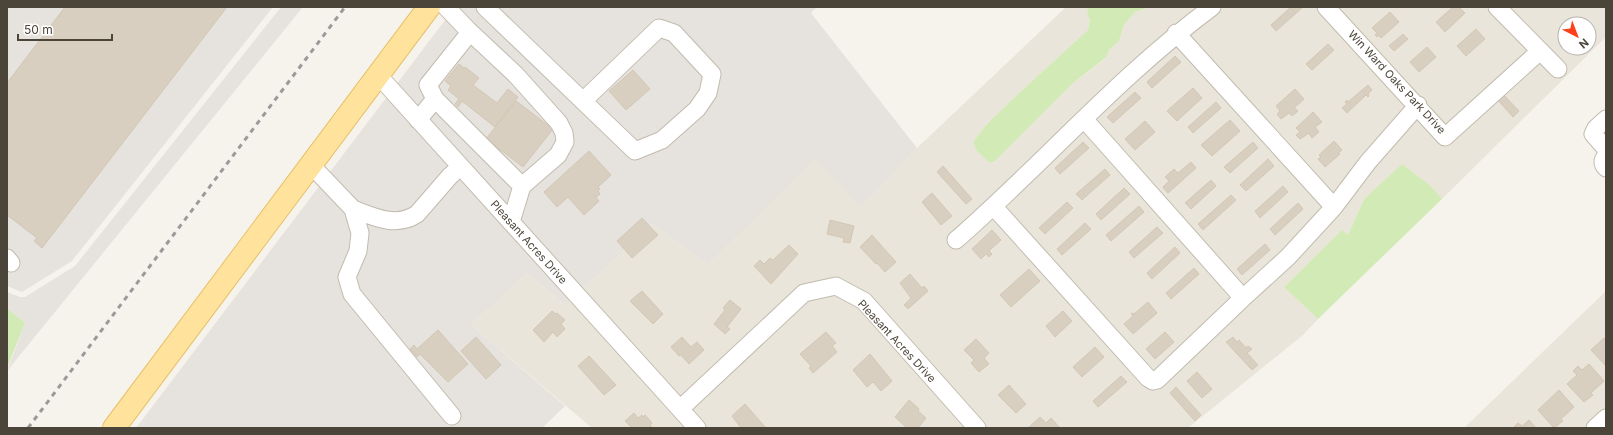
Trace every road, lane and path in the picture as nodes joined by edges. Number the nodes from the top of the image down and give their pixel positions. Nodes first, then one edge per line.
1 (429, 7) edge
2 (446, 7) edge
3 (485, 7) edge
4 (1212, 7) edge
5 (1326, 7) edge
6 (1497, 7) edge
7 (468, 30) junction
8 (1176, 33) junction
9 (1540, 51) junction
10 (1558, 69) dead end
11 (378, 75) junction
12 (435, 99) junction
13 (583, 101) junction
14 (1418, 105) junction
15 (1084, 119) junction
16 (1606, 119) edge
17 (418, 120) junction
18 (1606, 149) edge
19 (1606, 156) edge
20 (311, 165) junction
21 (460, 167) junction
22 (1606, 168) edge
23 (522, 186) junction
24 (994, 207) junction
25 (1334, 207) junction
26 (353, 209) junction
27 (511, 222) junction
28 (956, 240) dead end
29 (1243, 298) junction
30 (680, 409) junction
31 (452, 416) dead end
32 (1606, 418) edge
33 (114, 428) edge
34 (697, 428) edge
35 (976, 428) edge
36 (1595, 428) edge

1 - 11 main road
2 - 7 street
3 - 13 street
4 - 8 street
5 - 14 street, Win Ward Oaks Park Drive
6 - 9 street
7 - 12 street
7 - 23 street
8 - 15 street
8 - 25 street
9 - 10 street
9 - 14 street, Win Ward Oaks Park Drive
11 - 17 street, Pleasant Acres Drive
11 - 20 main road
12 - 17 street
12 - 23 street
13 - 13 street
14 - 25 street
15 - 24 street
15 - 29 street
16 - 18 street
17 - 21 street, Pleasant Acres Drive
19 - 22 street
20 - 26 street
20 - 33 main road
21 - 26 street
21 - 27 street, Pleasant Acres Drive
23 - 27 street
24 - 28 street
24 - 29 street
25 - 29 street
26 - 31 street
27 - 30 street, Pleasant Acres Drive
30 - 34 street, Pleasant Acres Drive
30 - 35 street, Pleasant Acres Drive
32 - 36 street

